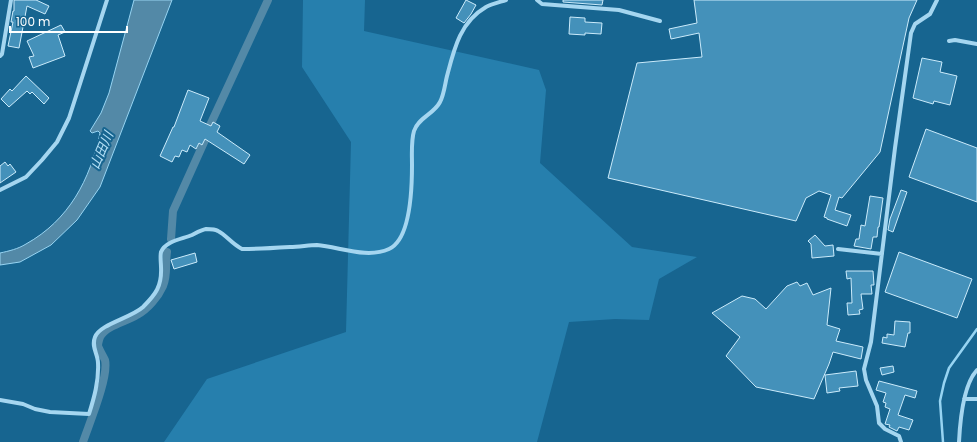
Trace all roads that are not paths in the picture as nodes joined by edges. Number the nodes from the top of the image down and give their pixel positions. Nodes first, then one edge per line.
1 (11, 0) edge
2 (107, 0) edge
3 (506, 0) edge
4 (537, 0) edge
5 (937, 0) edge
6 (660, 21) dead end
7 (949, 41) dead end
8 (977, 44) edge
9 (0, 56) edge
10 (0, 190) edge
11 (838, 249) dead end
12 (882, 254) junction
13 (977, 370) edge
14 (964, 399) junction
15 (977, 399) edge
16 (0, 400) edge
17 (901, 442) edge
18 (959, 442) edge

1 - 9 street
2 - 10 street
3 - 16 street
4 - 6 street
5 - 12 street
7 - 8 street
11 - 12 street
12 - 17 street
13 - 14 street
14 - 15 street
14 - 18 street

